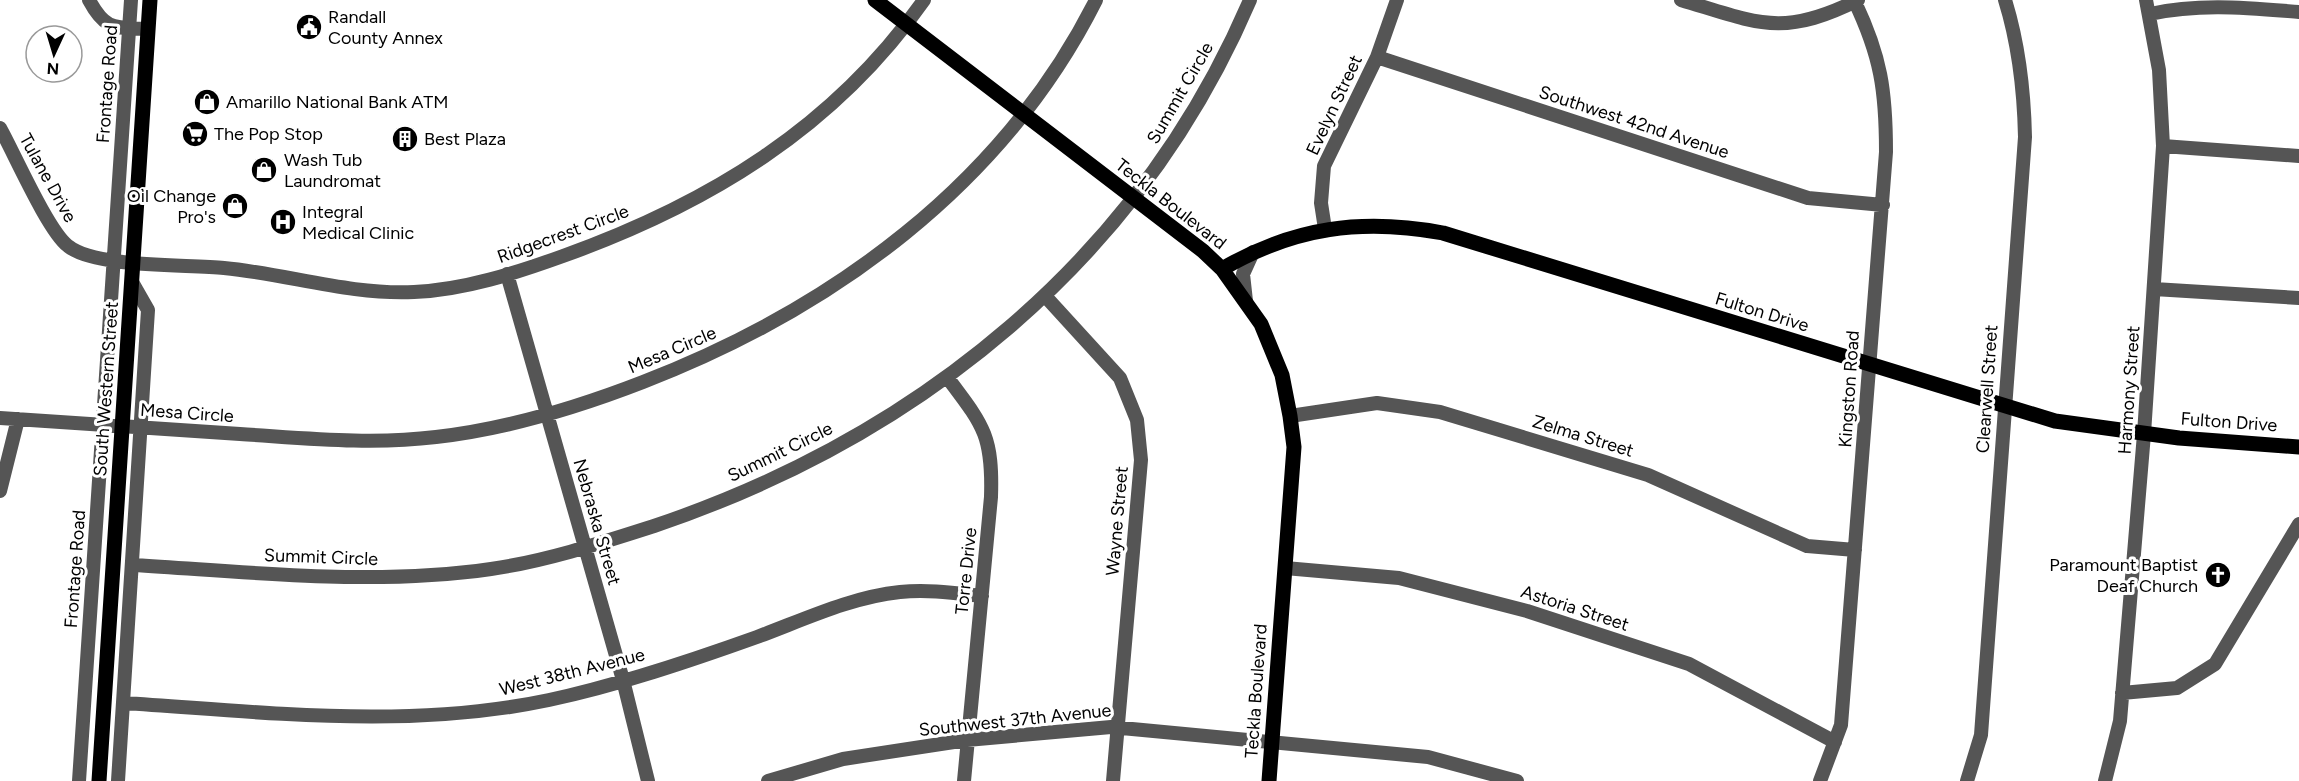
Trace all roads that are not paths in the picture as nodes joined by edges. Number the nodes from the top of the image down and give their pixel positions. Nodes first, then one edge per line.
1 (89, 0) edge
2 (131, 0) edge
3 (150, 0) edge
4 (875, 0) edge
5 (924, 0) edge
6 (1096, 0) edge
7 (1250, 0) edge
8 (1397, 0) edge
9 (1681, 0) edge
10 (2005, 0) edge
11 (1856, 1) edge
12 (2148, 7) edge
13 (2299, 12) edge
14 (907, 25) junction
15 (129, 28) junction
16 (148, 29) junction
17 (1377, 57) junction
18 (1023, 113) junction
19 (0, 128) edge
20 (2163, 146) junction
21 (2299, 156) edge
22 (1132, 198) junction
23 (1883, 205) junction
24 (1325, 229) junction
25 (1252, 252) junction
26 (113, 260) junction
27 (134, 261) junction
28 (1222, 269) junction
29 (507, 274) junction
30 (132, 282) junction
31 (2154, 289) junction
32 (1046, 297) junction
33 (2299, 298) edge
34 (1246, 301) junction
35 (1869, 366) junction
36 (947, 377) junction
37 (2003, 406) junction
38 (547, 414) junction
39 (1290, 416) junction
40 (0, 418) edge
41 (18, 419) junction
42 (102, 425) junction
43 (122, 426) junction
44 (141, 428) junction
45 (2144, 434) junction
46 (2299, 447) edge
47 (0, 491) edge
48 (2299, 524) edge
49 (585, 547) junction
50 (1855, 550) junction
51 (133, 565) junction
52 (1285, 568) junction
53 (982, 596) junction
54 (623, 680) junction
55 (2122, 693) junction
56 (123, 703) junction
57 (1117, 727) junction
58 (967, 740) junction
59 (1272, 741) junction
60 (1835, 742) junction
61 (819, 766) junction
62 (79, 781) edge
63 (99, 781) edge
64 (118, 781) edge
65 (648, 781) edge
66 (768, 781) edge
67 (818, 781) edge
68 (964, 781) edge
69 (1113, 781) edge
70 (1269, 781) edge
71 (1517, 781) edge
72 (1820, 781) edge
73 (1967, 781) edge
74 (2105, 781) edge

1 - 15 street
2 - 15 street, Frontage Road
3 - 16 main road, South Western Street
4 - 14 main road, Teckla Boulevard
5 - 14 street, Ridgecrest Circle
6 - 18 street, Mesa Circle
7 - 22 street, Summit Circle
8 - 17 street, Evelyn Street
9 - 11 street
10 - 37 street, Clearwell Street
11 - 23 street, Kingston Road
12 - 13 street
12 - 20 street, Harmony Street
14 - 18 main road, Teckla Boulevard
14 - 29 street, Ridgecrest Circle
15 - 16 street
15 - 26 street, Frontage Road
16 - 27 main road, South Western Street
17 - 23 street, Southwest 42nd Avenue
17 - 24 street, Evelyn Street
18 - 22 main road, Teckla Boulevard
18 - 38 street, Mesa Circle
19 - 26 street, Tulane Drive
20 - 21 street
20 - 31 street, Harmony Street
22 - 28 main road, Teckla Boulevard
22 - 32 street, Summit Circle
23 - 35 street, Kingston Road
24 - 25 main road, Fulton Drive
24 - 35 main road, Fulton Drive
25 - 28 main road, Fulton Drive
25 - 34 street
26 - 27 street, Tulane Drive
26 - 42 street, Frontage Road
27 - 29 street, Ridgecrest Circle
27 - 30 main road, South Western Street
28 - 34 main road, Teckla Boulevard
29 - 38 street, Nebraska Street
30 - 43 main road, South Western Street
30 - 44 street
31 - 33 street
31 - 45 street, Harmony Street
32 - 36 street, Summit Circle
32 - 57 street, Wayne Street
34 - 39 main road, Teckla Boulevard
35 - 37 main road, Fulton Drive
35 - 50 street, Kingston Road
36 - 49 street, Summit Circle
36 - 53 street, Torre Drive
37 - 45 main road, Fulton Drive
37 - 73 street, Clearwell Street
38 - 44 street, Mesa Circle
38 - 49 street, Nebraska Street
39 - 50 street, Zelma Street
39 - 52 main road, Teckla Boulevard
40 - 41 street, Mesa Circle
41 - 42 street, Mesa Circle
41 - 47 street
42 - 43 street, Mesa Circle
42 - 62 street, Frontage Road
43 - 44 street, Mesa Circle
43 - 63 main road, South Western Street
44 - 51 street
45 - 46 main road, Fulton Drive
45 - 55 street, Harmony Street
48 - 55 street
49 - 51 street, Summit Circle
49 - 54 street, Nebraska Street
50 - 60 street, Kingston Road
51 - 56 street
52 - 59 main road, Teckla Boulevard
52 - 60 street, Astoria Street
53 - 54 street, West 38th Avenue
53 - 58 street, Torre Drive
54 - 56 street, West 38th Avenue
54 - 65 street, Nebraska Street
55 - 74 street, Harmony Street
56 - 64 street
57 - 58 street, Southwest 37th Avenue
57 - 59 street, Southwest 37th Avenue
57 - 69 street, Wayne Street
58 - 61 street, Southwest 37th Avenue
58 - 68 street, Torre Drive
59 - 70 main road, Teckla Boulevard
59 - 71 street, Southwest 37th Avenue
60 - 72 street, Kingston Road
61 - 66 street, Southwest 37th Avenue
61 - 67 street

